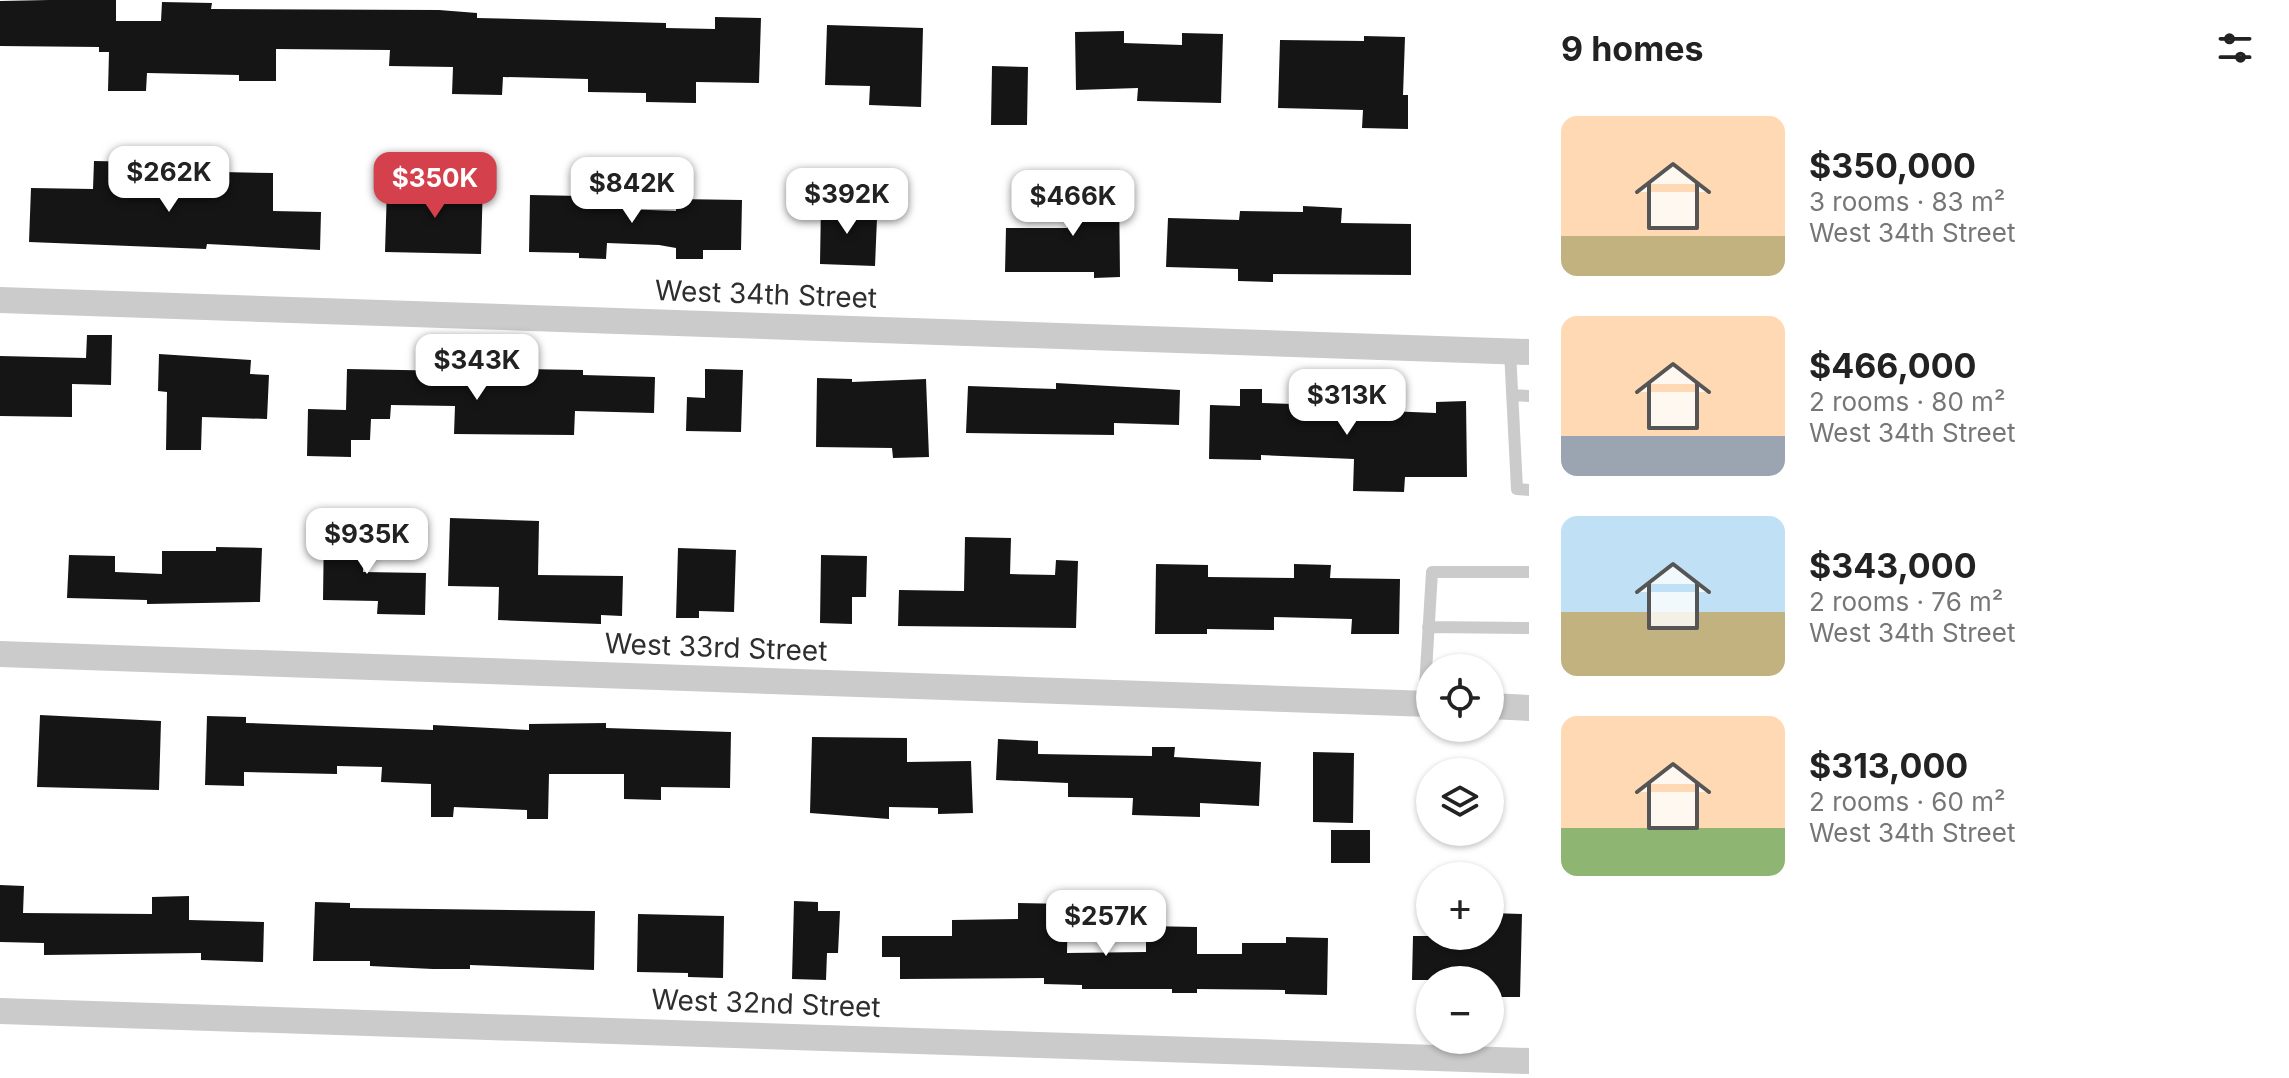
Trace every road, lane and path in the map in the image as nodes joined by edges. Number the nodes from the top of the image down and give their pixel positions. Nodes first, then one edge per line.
1 (0, 300) edge
2 (1519, 352) edge
3 (1512, 395) junction
4 (1529, 396) edge
5 (1529, 490) edge
6 (1529, 572) edge
7 (1428, 627) junction
8 (1529, 628) edge
9 (0, 654) edge
10 (1428, 654) edge
11 (1416, 704) edge
12 (1504, 707) edge
13 (1529, 708) edge
14 (0, 1011) edge
15 (1529, 1061) edge

1 - 2 street, West 34th Street
2 - 3 lane
3 - 4 lane
3 - 5 lane
6 - 7 lane
7 - 8 lane
7 - 10 lane
9 - 11 street, West 33rd Street
12 - 13 street
14 - 15 street, West 32nd Street

